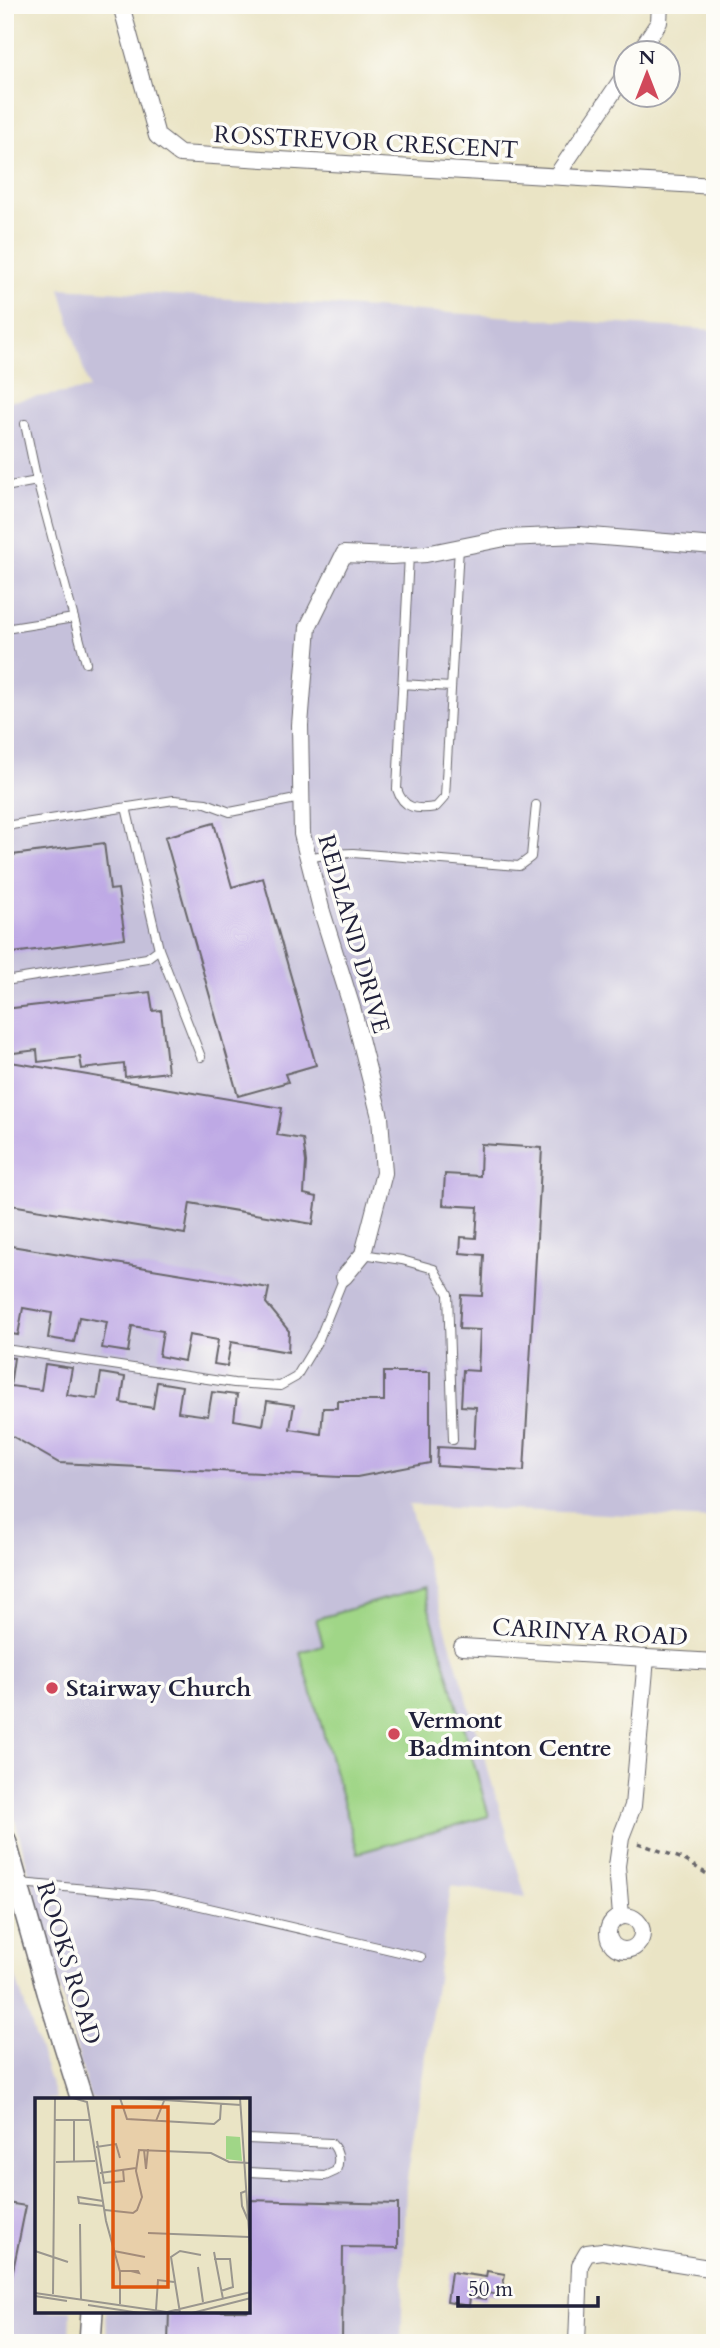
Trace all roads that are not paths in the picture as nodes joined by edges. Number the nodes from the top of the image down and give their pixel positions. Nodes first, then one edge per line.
1 (121, 5) edge
2 (660, 5) edge
3 (648, 38) edge
4 (612, 93) edge
5 (557, 176) junction
6 (715, 186) edge
7 (25, 424) dead end
8 (37, 481) junction
9 (5, 486) edge
10 (715, 546) edge
11 (458, 547) junction
12 (409, 555) junction
13 (74, 618) junction
14 (5, 629) edge
15 (86, 663) dead end
16 (402, 684) junction
17 (451, 687) junction
18 (301, 798) junction
19 (536, 805) dead end
20 (126, 807) junction
21 (5, 826) edge
22 (308, 858) junction
23 (159, 949) junction
24 (5, 981) edge
25 (201, 1057) dead end
26 (363, 1254) junction
27 (344, 1277) joint
28 (5, 1349) edge
29 (453, 1440) dead end
30 (462, 1647) dead end
31 (646, 1658) junction
32 (715, 1662) edge
33 (5, 1840) edge
34 (18, 1883) junction
35 (621, 1916) dead end
36 (421, 1957) dead end
37 (82, 2098) edge
38 (250, 2139) edge
39 (250, 2172) edge
40 (715, 2269) edge
41 (92, 2313) edge
42 (90, 2343) edge
43 (576, 2343) edge

1 - 5 street, ROSSTREVOR CRESCENT
2 - 3 street
4 - 5 street
5 - 6 street, ROSSTREVOR CRESCENT
7 - 8 lane
8 - 9 lane
8 - 13 lane
10 - 11 street, REDLAND DRIVE
11 - 12 street, REDLAND DRIVE
11 - 17 lane
12 - 16 lane
12 - 18 street, REDLAND DRIVE
13 - 14 lane
13 - 15 lane
16 - 17 lane
16 - 17 lane
18 - 20 lane
18 - 22 street, REDLAND DRIVE
19 - 22 lane
20 - 21 lane
20 - 23 lane
22 - 26 street, REDLAND DRIVE
23 - 24 lane
23 - 25 lane
26 - 27 street, REDLAND DRIVE
26 - 29 lane
27 - 28 lane
30 - 31 street, CARINYA ROAD
31 - 32 street, CARINYA ROAD
31 - 35 street
33 - 34 street, ROOKS ROAD
34 - 36 lane
34 - 37 street, ROOKS ROAD
38 - 39 lane
40 - 43 street
41 - 42 street

